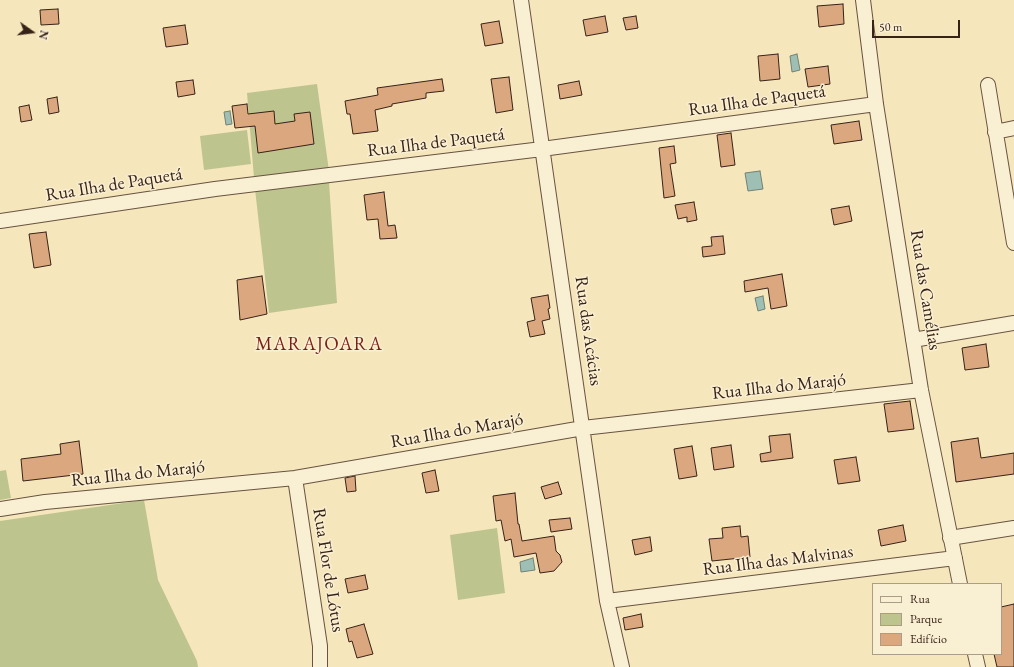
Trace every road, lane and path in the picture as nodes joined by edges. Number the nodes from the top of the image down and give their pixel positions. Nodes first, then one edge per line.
1 (521, 0) edge
2 (863, 0) edge
3 (988, 85) dead end
4 (876, 104) junction
5 (1014, 128) edge
6 (995, 132) junction
7 (542, 150) junction
8 (0, 221) edge
9 (1012, 225) edge
10 (1014, 243) edge
11 (1014, 324) edge
12 (913, 340) junction
13 (921, 390) junction
14 (583, 428) junction
15 (295, 478) junction
16 (0, 509) edge
17 (1014, 528) edge
18 (950, 538) junction
19 (955, 558) junction
20 (960, 583) edge
21 (607, 601) junction
22 (975, 655) edge
23 (320, 667) edge
24 (622, 667) edge
25 (978, 667) edge

1 - 7 street, Rua das Acácias
2 - 4 street, Rua das Camélias
3 - 6 street
4 - 7 street, Rua Ilha de Paquetá
4 - 12 street, Rua das Camélias
5 - 6 street
6 - 9 street
7 - 8 street, Rua Ilha de Paquetá
7 - 14 street, Rua das Acácias
9 - 10 street
11 - 12 street
12 - 13 street, Rua das Camélias
13 - 14 street, Rua Ilha do Marajó
13 - 18 street, Rua das Camélias
14 - 15 street, Rua Ilha do Marajó
14 - 21 street, Rua das Acácias
15 - 16 street, Rua Ilha do Marajó
15 - 23 street, Rua Flor de Lótus
17 - 18 street
18 - 19 street, Rua das Camélias
19 - 20 street, Rua das Camélias
19 - 21 street, Rua Ilha das Malvinas
21 - 24 street, Rua das Acácias
22 - 25 street

